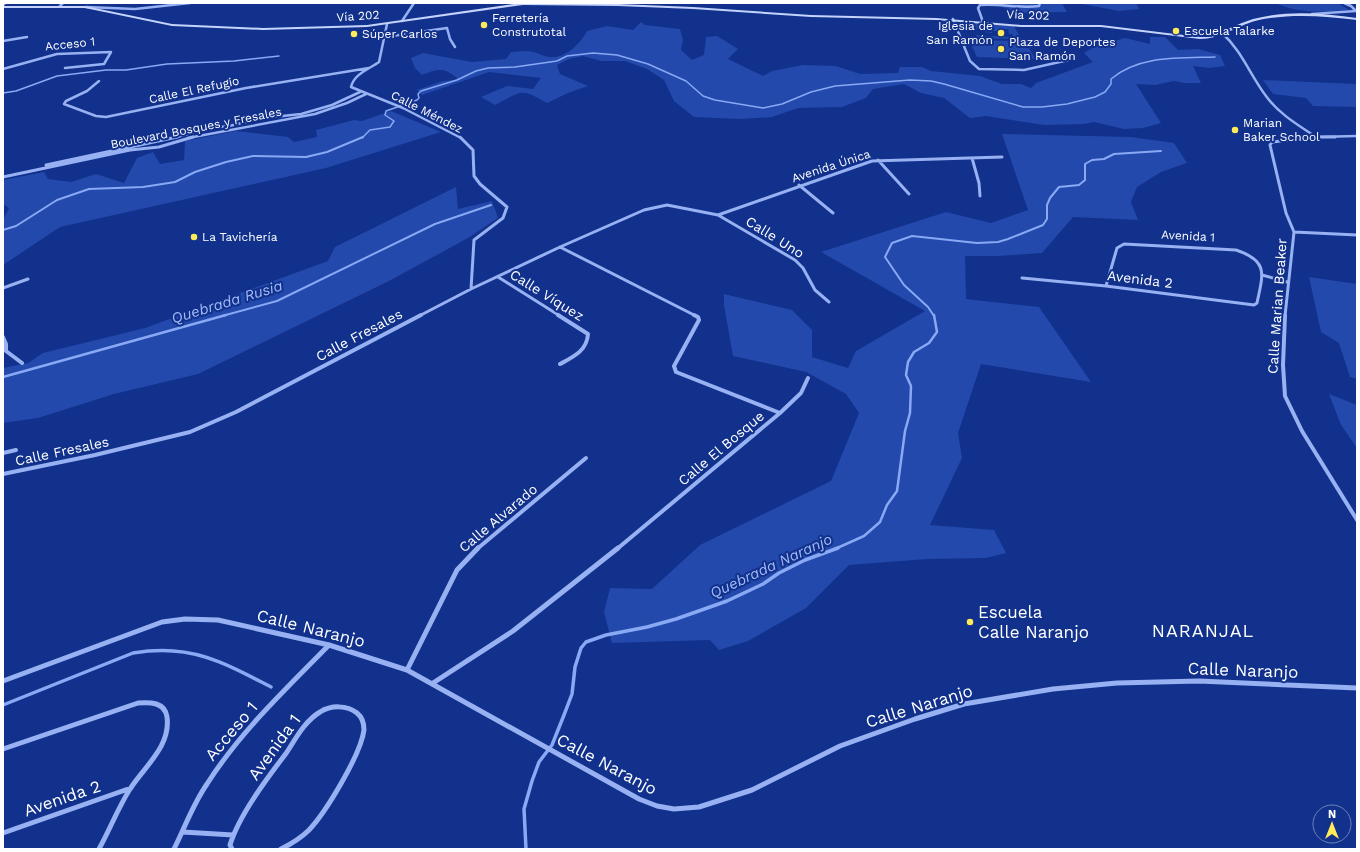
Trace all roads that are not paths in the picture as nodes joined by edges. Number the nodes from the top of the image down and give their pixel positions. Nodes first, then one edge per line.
1 (190, 3) edge
2 (414, 3) edge
3 (1040, 3) edge
4 (1344, 3) edge
5 (62, 4) edge
6 (618, 4) edge
7 (4, 5) edge
8 (667, 5) edge
9 (85, 7) junction
10 (1303, 15) junction
11 (403, 19) junction
12 (1357, 19) edge
13 (953, 20) junction
14 (983, 22) junction
15 (387, 24) junction
16 (1222, 33) junction
17 (27, 36) dead end
18 (385, 37) junction
19 (3, 41) edge
20 (455, 47) dead end
21 (1073, 59) dead end
22 (372, 67) junction
23 (65, 68) dead end
24 (3, 69) edge
25 (99, 81) dead end
26 (360, 92) junction
27 (366, 94) junction
28 (1357, 136) edge
29 (1316, 137) junction
30 (1002, 157) dead end
31 (972, 158) junction
32 (878, 160) junction
33 (3, 175) edge
34 (799, 185) junction
35 (909, 194) dead end
36 (980, 196) dead end
37 (833, 213) dead end
38 (718, 215) junction
39 (1294, 232) junction
40 (1357, 235) edge
41 (560, 247) junction
42 (1262, 275) junction
43 (498, 277) junction
44 (1022, 278) dead end
45 (28, 279) dead end
46 (1287, 282) junction
47 (1106, 286) junction
48 (3, 288) edge
49 (471, 289) junction
50 (829, 302) dead end
51 (3, 337) edge
52 (22, 363) dead end
53 (560, 364) dead end
54 (808, 378) dead end
55 (780, 413) junction
56 (16, 450) dead end
57 (3, 453) edge
58 (586, 458) dead end
59 (3, 474) edge
60 (1357, 520) edge
61 (329, 645) junction
62 (407, 670) junction
63 (3, 682) edge
64 (432, 683) junction
65 (1357, 688) edge
66 (3, 749) edge
67 (131, 788) junction
68 (183, 832) junction
69 (3, 834) edge
70 (233, 835) junction
71 (99, 849) edge
72 (174, 849) edge
73 (232, 849) edge
74 (281, 849) edge

1 - 9 street
2 - 11 street
3 - 14 street
4 - 10 street
5 - 7 main road, Vía 202
5 - 9 main road, Vía 202
6 - 8 main road, Vía 202
6 - 11 main road, Vía 202
8 - 13 main road, Vía 202
9 - 15 main road, Vía 202
10 - 12 main road, Vía 202
10 - 16 main road, Vía 202
11 - 15 main road, Vía 202
13 - 14 main road, Vía 202
13 - 21 street
14 - 16 main road, Vía 202
15 - 18 street
16 - 29 street
17 - 19 street
18 - 20 street
18 - 22 street
22 - 25 street, Calle El Refugio
22 - 26 street
23 - 24 street, Acceso 1
26 - 27 street, Calle Méndez
26 - 33 street, Boulevard Bosques y Fresales
27 - 33 street, Boulevard Bosques y Fresales
27 - 49 street, Calle Méndez
28 - 29 street
29 - 39 street, Calle Marian Beaker
30 - 31 street, Avenida Única
31 - 32 street, Avenida Única
31 - 36 street
32 - 34 street, Avenida Única
32 - 35 street
34 - 37 street
34 - 38 street, Avenida Única
38 - 41 street, Calle Fresales
38 - 50 street, Calle Uno
39 - 40 street
39 - 46 street, Calle Marian Beaker
41 - 43 street, Calle Fresales
41 - 55 street, Calle El Bosque
42 - 46 street
42 - 47 street, Avenida 2
42 - 47 street, Avenida 1
43 - 49 street, Calle Fresales
43 - 53 street, Calle Víquez
44 - 47 street, Avenida 2
45 - 48 street
46 - 60 street, Calle Marian Beaker
49 - 59 street, Calle Fresales
51 - 52 street
54 - 55 street
55 - 64 street, Calle El Bosque
56 - 57 street
58 - 62 street, Calle Alvarado
61 - 62 street, Calle Naranjo
61 - 63 street, Calle Naranjo
61 - 68 street, Acceso 1
62 - 64 street, Calle Naranjo
64 - 65 street, Calle Naranjo
66 - 67 street
67 - 69 street, Avenida 2
67 - 71 street
68 - 70 street
68 - 72 street, Acceso 1
70 - 73 street, Avenida 1
70 - 74 street, Avenida 1

